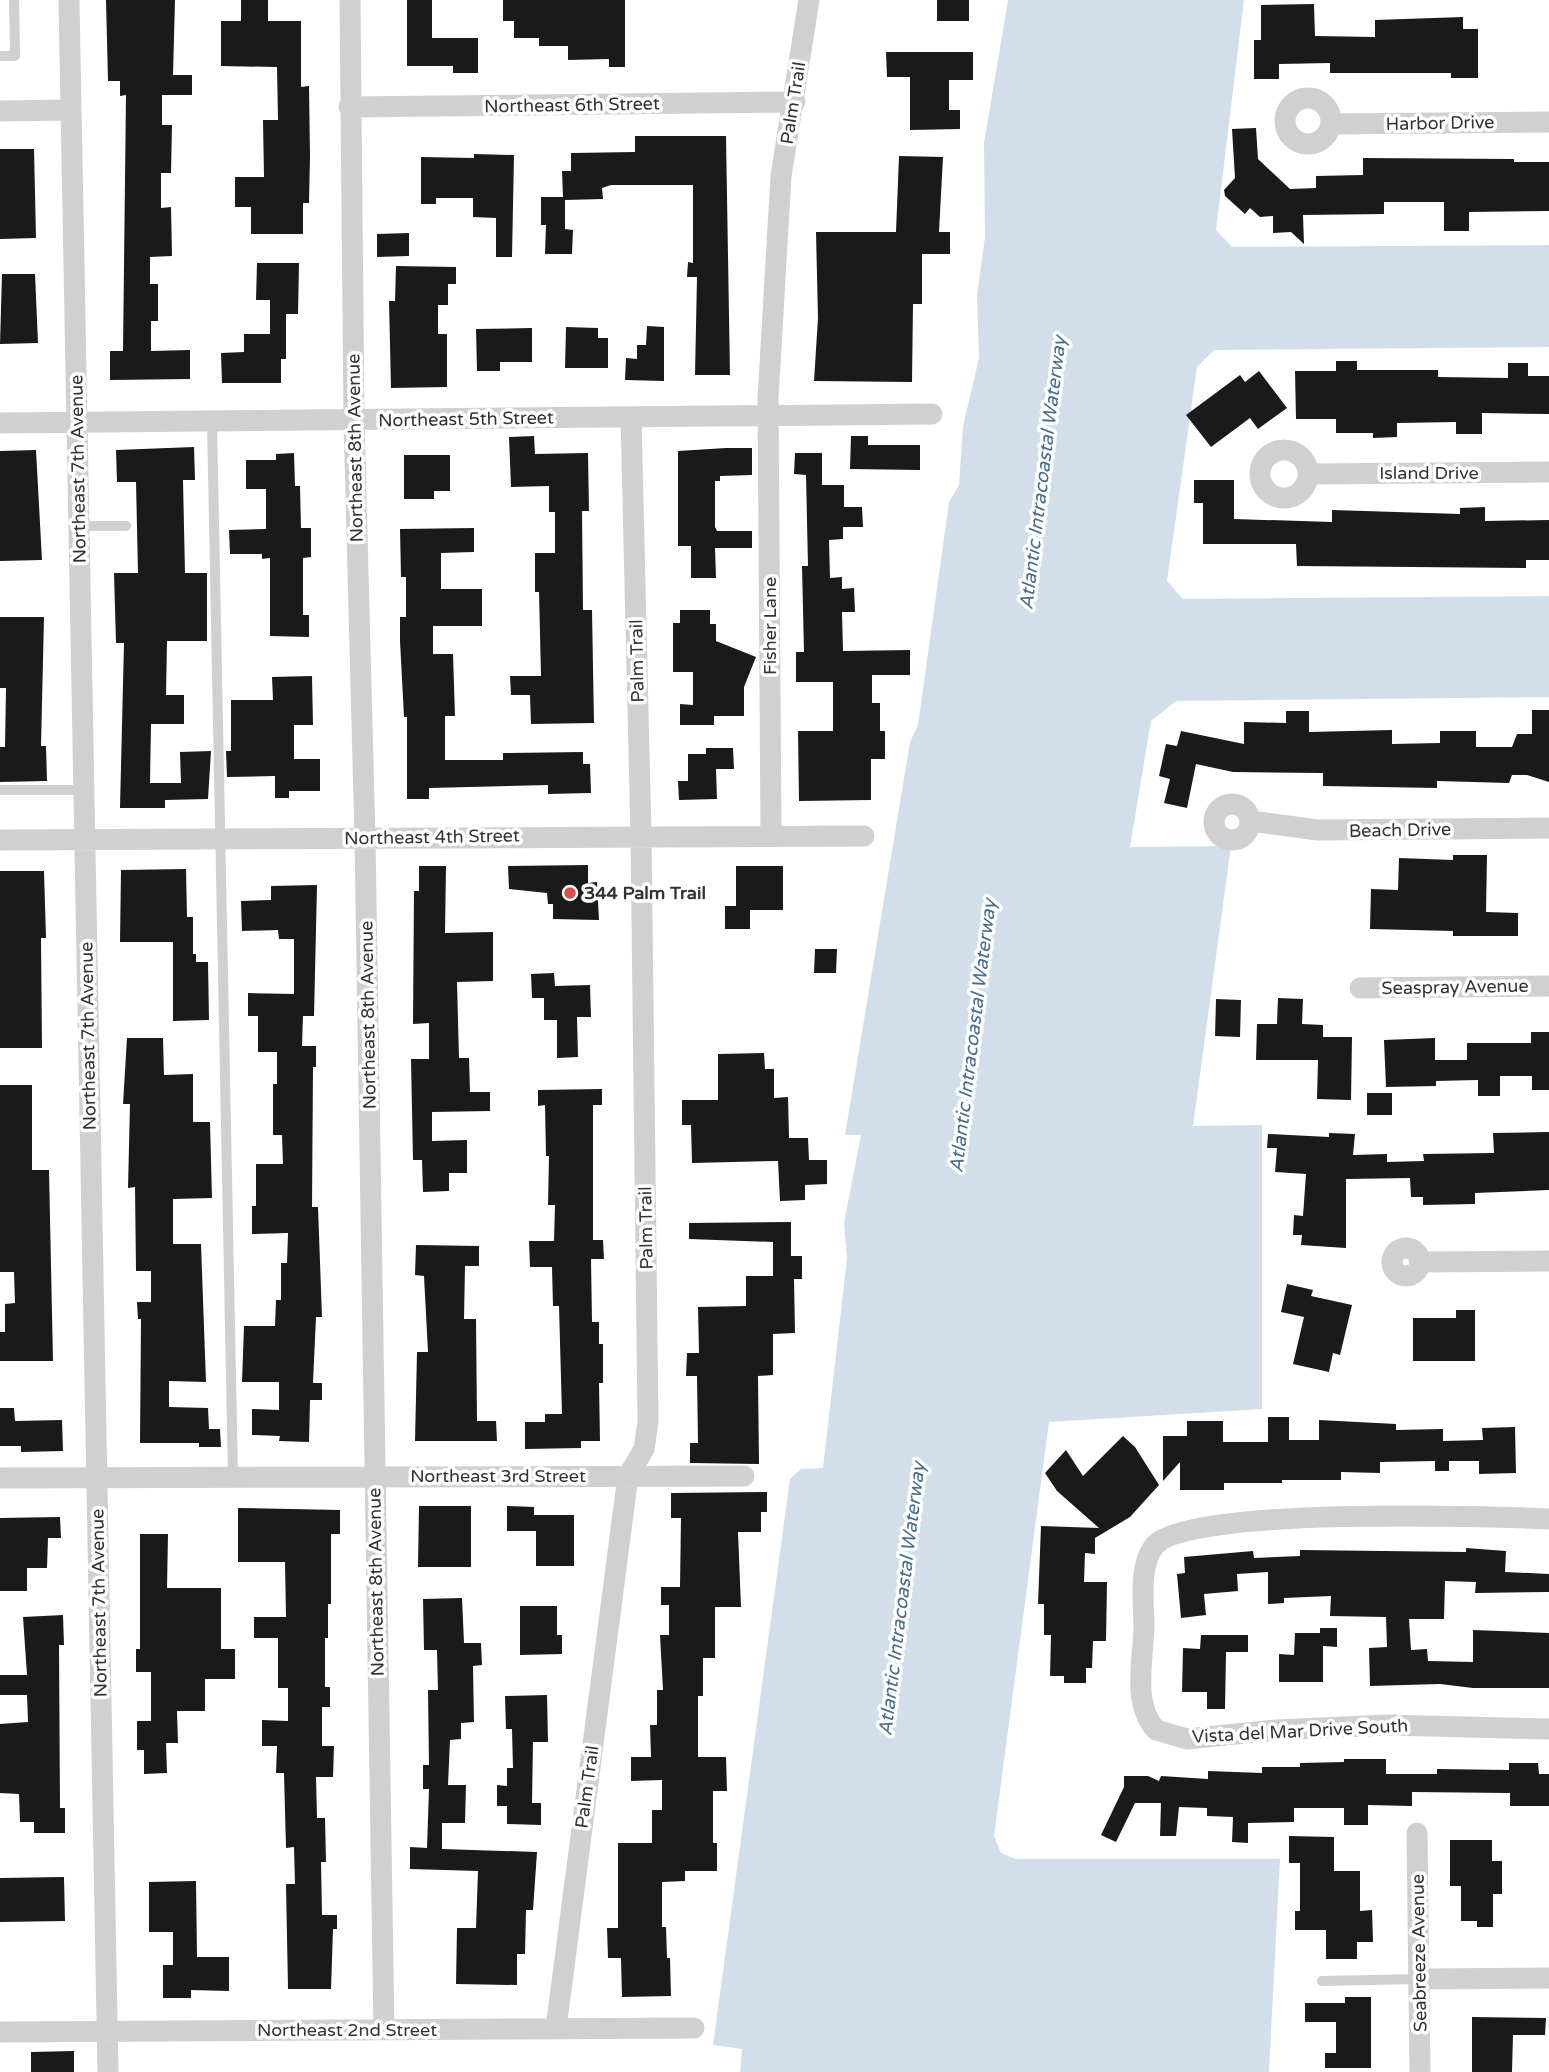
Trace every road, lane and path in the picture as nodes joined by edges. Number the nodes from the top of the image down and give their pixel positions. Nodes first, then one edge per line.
1 (13, 0) edge
2 (69, 0) edge
3 (350, 0) edge
4 (809, 0) edge
5 (0, 56) edge
6 (795, 102) junction
7 (349, 107) junction
8 (71, 110) junction
9 (0, 111) edge
10 (1549, 122) edge
11 (1332, 124) dead end
12 (932, 414) dead end
13 (768, 416) junction
14 (631, 417) junction
15 (354, 420) junction
16 (212, 422) junction
17 (77, 423) junction
18 (0, 424) edge
19 (1549, 472) edge
20 (1308, 474) dead end
21 (79, 526) junction
22 (126, 526) dead end
23 (0, 790) edge
24 (84, 790) junction
25 (1251, 821) dead end
26 (1549, 828) edge
27 (641, 835) junction
28 (771, 836) junction
29 (864, 836) dead end
30 (365, 838) junction
31 (223, 839) junction
32 (0, 840) edge
33 (85, 840) junction
34 (1549, 986) edge
35 (1360, 988) dead end
36 (1549, 1261) edge
37 (1419, 1262) dead end
38 (375, 1476) junction
39 (628, 1476) junction
40 (744, 1476) dead end
41 (96, 1477) junction
42 (233, 1477) junction
43 (0, 1479) edge
44 (1549, 1519) edge
45 (1549, 1729) edge
46 (1418, 1833) dead end
47 (1549, 1978) edge
48 (1419, 1979) junction
49 (1322, 1980) dead end
50 (556, 2028) junction
51 (694, 2028) dead end
52 (384, 2030) junction
53 (107, 2031) junction
54 (0, 2032) edge
55 (108, 2072) edge
56 (1420, 2072) edge

1 - 5 lane
2 - 8 street, Northeast 7th Avenue
3 - 7 street, Northeast 8th Avenue
4 - 6 street, Palm Trail
6 - 7 street, Northeast 6th Street
6 - 13 street, Palm Trail
7 - 15 street, Northeast 8th Avenue
8 - 9 street
8 - 17 street, Northeast 7th Avenue
10 - 11 street, Harbor Drive
12 - 13 street, Northeast 5th Street
13 - 14 street, Northeast 5th Street
13 - 28 street, Fisher Lane
14 - 15 street, Northeast 5th Street
14 - 27 street, Palm Trail
15 - 16 street, Northeast 5th Street
15 - 30 street, Northeast 8th Avenue
16 - 17 street, Northeast 5th Street
16 - 31 lane
17 - 18 street, Northeast 5th Street
17 - 21 street, Northeast 7th Avenue
19 - 20 street, Island Drive
21 - 22 lane
21 - 24 street, Northeast 7th Avenue
23 - 24 lane
24 - 33 street, Northeast 7th Avenue
25 - 26 street, Beach Drive
27 - 28 street, Northeast 4th Street
27 - 30 street, Northeast 4th Street
27 - 39 street, Palm Trail
28 - 29 street, Northeast 4th Street
30 - 31 street, Northeast 4th Street
30 - 38 street, Northeast 8th Avenue
31 - 33 street, Northeast 4th Street
31 - 42 lane
32 - 33 street, Northeast 4th Street
33 - 41 street, Northeast 7th Avenue
34 - 35 street, Seaspray Avenue
36 - 37 street
38 - 39 street, Northeast 3rd Street
38 - 42 street, Northeast 3rd Street
38 - 52 street, Northeast 8th Avenue
39 - 40 street, Northeast 3rd Street
39 - 50 street, Palm Trail
41 - 42 street, Northeast 3rd Street
41 - 43 street, Northeast 3rd Street
41 - 53 street, Northeast 7th Avenue
44 - 45 street, Vista del Mar Drive South
46 - 48 street, Seabreeze Avenue
47 - 48 street
48 - 49 lane
48 - 56 street, Seabreeze Avenue
50 - 51 street, Northeast 2nd Street
50 - 52 street, Northeast 2nd Street
52 - 53 street, Northeast 2nd Street
53 - 54 street, Northeast 2nd Street
53 - 55 street, Northeast 7th Avenue

